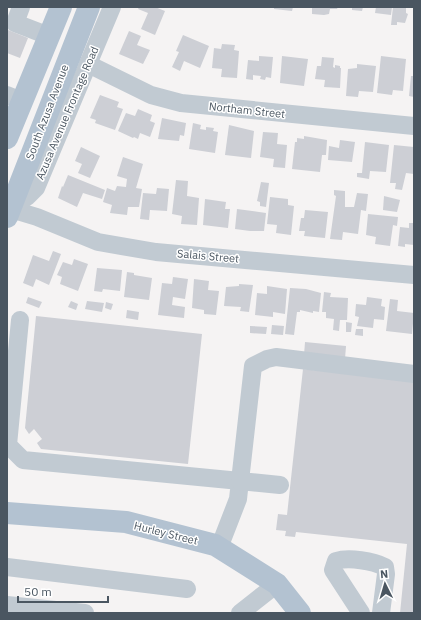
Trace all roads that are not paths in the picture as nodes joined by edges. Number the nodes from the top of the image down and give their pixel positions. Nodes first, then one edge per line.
1 (61, 7) edge
2 (89, 7) edge
3 (112, 7) edge
4 (12, 18) edge
5 (49, 36) junction
6 (88, 64) junction
7 (15, 98) edge
8 (414, 126) edge
9 (7, 138) edge
10 (8, 211) edge
11 (414, 275) edge
12 (20, 320) dead end
13 (414, 374) edge
14 (240, 481) junction
15 (280, 485) dead end
16 (7, 513) edge
17 (219, 548) junction
18 (7, 567) edge
19 (277, 584) junction
20 (187, 589) dead end
21 (7, 604) edge
22 (85, 613) edge
23 (240, 613) edge
24 (300, 613) edge
25 (361, 613) edge
26 (381, 613) edge

1 - 5 main road
2 - 10 main road, South Azusa Avenue
3 - 6 street, Azusa Avenue Frontage Road
4 - 5 street
5 - 7 main road
6 - 8 street, Northam Street
6 - 10 street, Azusa Avenue Frontage Road
7 - 9 main road
10 - 11 street, Salais Street
12 - 14 street
13 - 14 street
14 - 15 street
14 - 17 street
16 - 17 main road, Hurley Street
17 - 19 main road, Hurley Street
18 - 20 street
19 - 23 street
19 - 24 main road, Hurley Street
21 - 22 street
25 - 26 street

